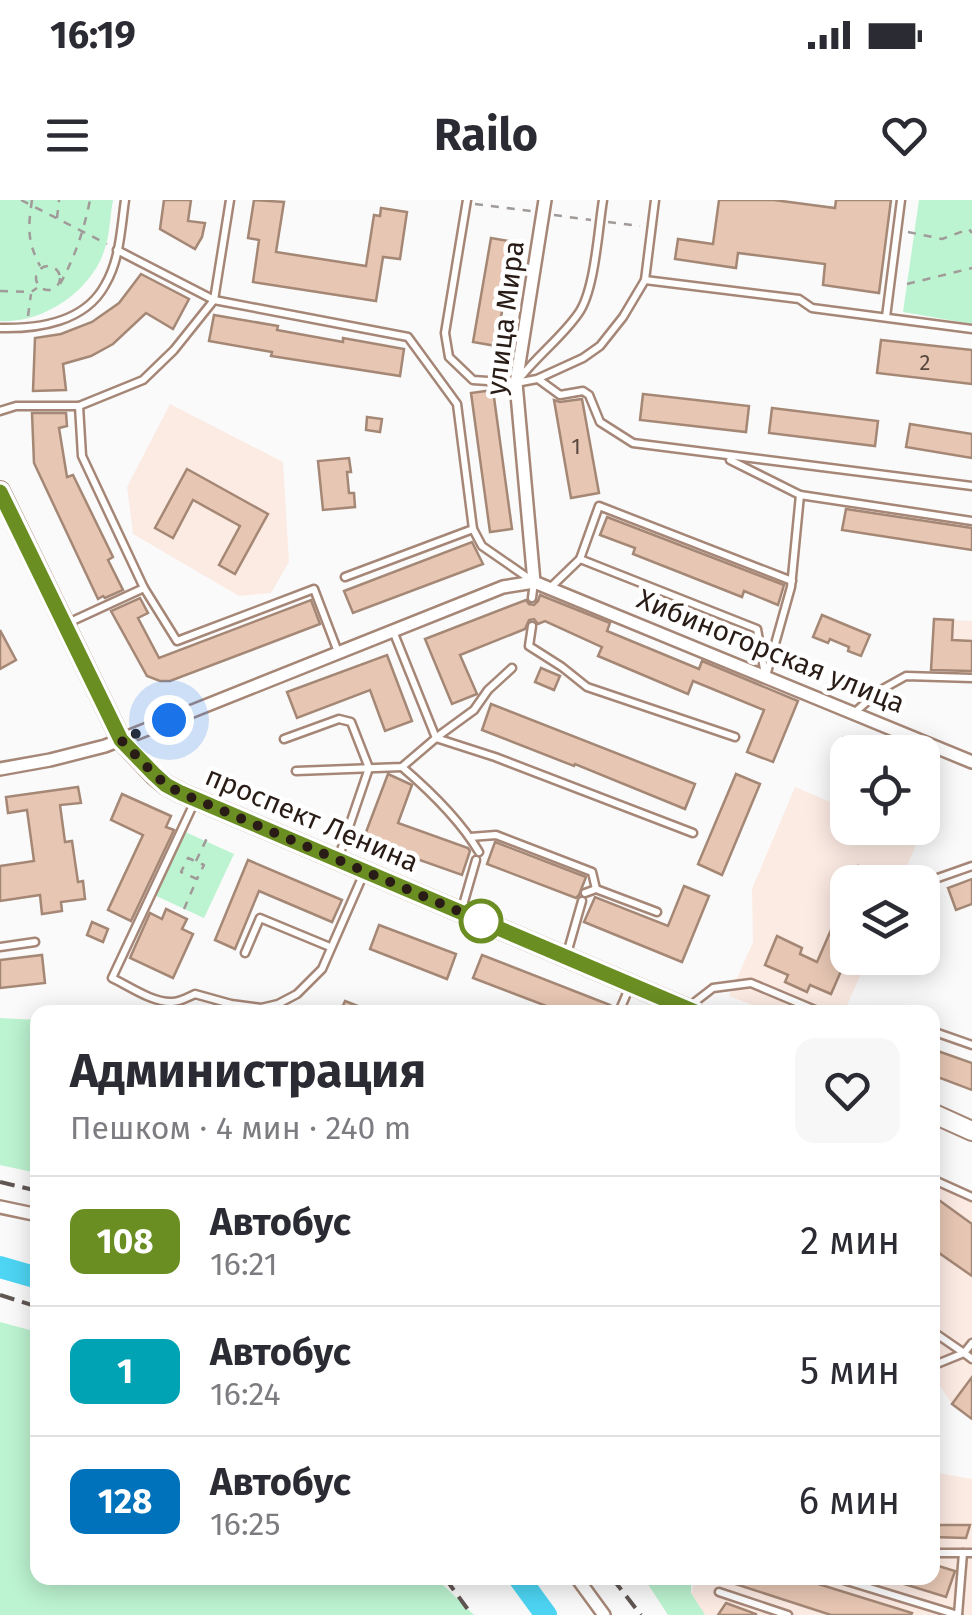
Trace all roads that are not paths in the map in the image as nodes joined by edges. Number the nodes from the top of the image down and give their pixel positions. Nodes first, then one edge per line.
1 (125, 200) edge
2 (230, 200) edge
3 (466, 200) edge
4 (545, 200) edge
5 (603, 200) edge
6 (656, 200) edge
7 (901, 200) edge
8 (117, 250) junction
9 (645, 280) junction
10 (214, 300) junction
11 (886, 317) junction
12 (0, 328) edge
13 (972, 329) edge
14 (537, 378) junction
15 (516, 383) junction
16 (79, 406) junction
17 (0, 411) edge
18 (722, 456) junction
19 (972, 486) edge
20 (0, 492) edge
21 (800, 495) junction
22 (972, 522) edge
23 (472, 530) junction
24 (580, 559) junction
25 (345, 577) dead end
26 (792, 581) junction
27 (534, 582) junction
28 (144, 588) junction
29 (550, 588) junction
30 (532, 598) dead end
31 (64, 624) junction
32 (532, 626) dead end
33 (394, 631) junction
34 (338, 653) junction
35 (512, 668) dead end
36 (766, 676) junction
37 (972, 678) edge
38 (854, 712) junction
39 (734, 737) dead end
40 (436, 738) junction
41 (120, 740) junction
42 (284, 740) dead end
43 (972, 762) edge
44 (0, 768) edge
45 (369, 768) junction
46 (402, 768) junction
47 (296, 772) dead end
48 (196, 800) junction
49 (692, 833) dead end
50 (470, 837) junction
51 (337, 860) junction
52 (972, 866) edge
53 (365, 872) junction
54 (940, 878) edge
55 (596, 889) junction
56 (657, 912) dead end
57 (461, 913) junction
58 (36, 942) dead end
59 (0, 947) edge
60 (330, 947) junction
61 (246, 952) dead end
62 (566, 958) junction
63 (630, 986) junction
64 (239, 1005) edge
65 (274, 1005) edge
66 (623, 1005) edge
67 (678, 1005) edge
68 (696, 1005) edge
69 (803, 1005) edge
70 (940, 1034) edge
71 (972, 1045) edge
72 (940, 1117) edge
73 (972, 1131) edge
74 (940, 1182) edge
75 (972, 1196) edge
76 (0, 1207) edge
77 (30, 1213) edge
78 (940, 1336) edge
79 (972, 1343) edge
80 (964, 1353) junction
81 (972, 1359) edge
82 (940, 1363) edge
83 (940, 1553) edge
84 (968, 1553) edge
85 (582, 1585) edge
86 (859, 1585) edge
87 (718, 1592) dead end
88 (604, 1615) edge
89 (788, 1615) edge
90 (958, 1615) edge

1 - 8 lane
2 - 10 lane
3 - 15 lane
4 - 15 street, улица Мира
5 - 15 lane
6 - 9 lane
7 - 11 lane
8 - 10 lane
8 - 12 lane
9 - 11 lane
9 - 14 lane
10 - 16 lane
10 - 23 lane
11 - 13 lane
14 - 15 lane
14 - 18 lane
15 - 27 street, улица Мира
16 - 17 lane
16 - 28 lane
18 - 19 lane
18 - 21 lane
20 - 31 main road, проспект Ленина
21 - 22 lane
21 - 26 lane
23 - 25 lane
23 - 27 lane
24 - 26 lane
24 - 29 lane
24 - 36 lane
26 - 36 lane
27 - 29 street, Хибиногорская улица
27 - 30 lane
27 - 33 street
28 - 31 lane
28 - 34 lane
29 - 36 street, Хибиногорская улица
31 - 41 main road, проспект Ленина
32 - 39 lane
33 - 34 street
33 - 40 lane
34 - 41 street
35 - 40 lane
36 - 38 street, Хибиногорская улица
37 - 38 lane
38 - 43 street, Хибиногорская улица
40 - 46 lane
40 - 49 lane
41 - 44 street
41 - 48 main road, проспект Ленина
42 - 45 lane
45 - 46 lane
45 - 47 lane
45 - 51 lane
46 - 50 lane
48 - 51 main road, проспект Ленина
48 - 64 lane
50 - 55 lane
50 - 57 lane
51 - 53 main road, проспект Ленина
52 - 54 lane
53 - 57 main road, проспект Ленина
53 - 60 lane
55 - 56 lane
55 - 62 lane
57 - 62 main road, проспект Ленина
58 - 59 lane
60 - 61 lane
60 - 65 lane
62 - 63 main road, проспект Ленина
63 - 66 lane
63 - 67 main road, проспект Ленина
68 - 69 lane
70 - 71 lane
72 - 73 main road
74 - 75 lane
76 - 77 street
78 - 80 lane
79 - 80 lane
80 - 81 lane
80 - 82 lane
83 - 84 lane
84 - 90 lane
85 - 88 street
86 - 90 lane
87 - 89 lane

